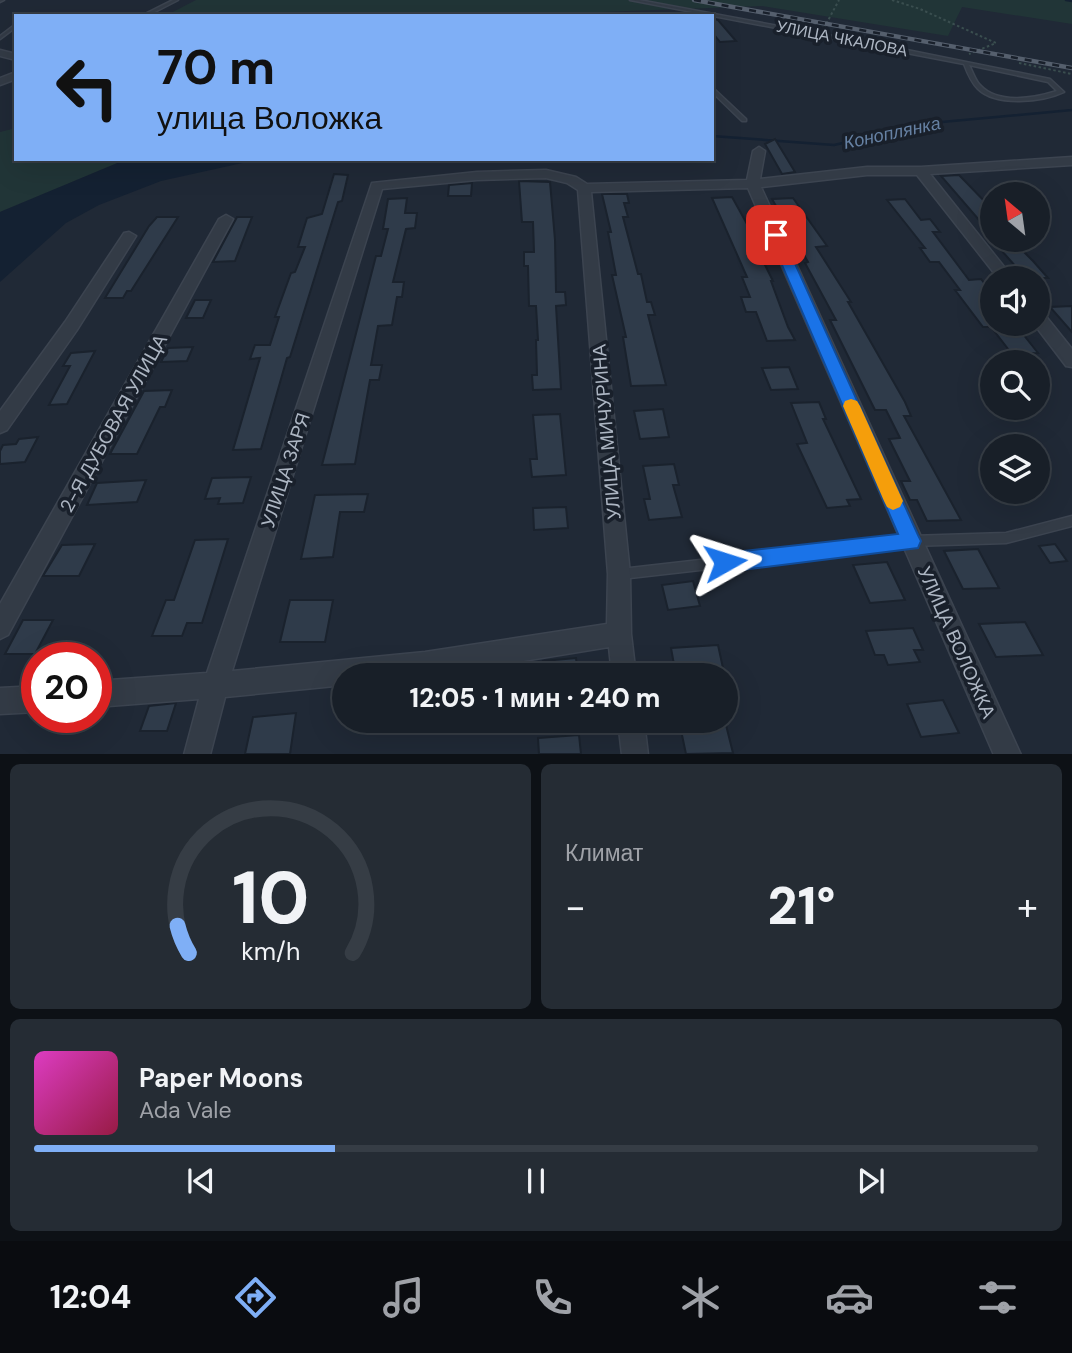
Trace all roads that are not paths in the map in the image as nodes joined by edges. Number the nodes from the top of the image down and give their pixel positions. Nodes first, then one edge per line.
1 (176, 0) edge
2 (632, 0) edge
3 (685, 8) junction
4 (147, 14) edge
5 (689, 14) edge
6 (14, 27) edge
7 (0, 38) edge
8 (966, 65) junction
9 (714, 91) edge
10 (744, 120) dead end
11 (759, 151) dead end
12 (1072, 161) edge
13 (921, 172) junction
14 (753, 184) junction
15 (584, 188) junction
16 (226, 219) dead end
17 (129, 236) dead end
18 (996, 266) edge
19 (1050, 333) edge
20 (1072, 361) edge
21 (0, 425) edge
22 (1072, 521) edge
23 (911, 541) junction
24 (619, 574) junction
25 (0, 627) edge
26 (618, 634) junction
27 (622, 663) edge
28 (215, 686) junction
29 (112, 693) edge
30 (21, 700) edge
31 (0, 701) edge
32 (632, 733) edge
33 (197, 754) edge
34 (635, 754) edge
35 (1008, 754) edge

1 - 4 lane
2 - 3 lane, УЛИЦА ЧКАЛОВА
3 - 5 lane
3 - 8 lane, УЛИЦА ЧКАЛОВА
6 - 7 lane
8 - 8 lane, УЛИЦА ЧКАЛОВА
9 - 10 lane
11 - 14 street
12 - 13 street
13 - 14 street
13 - 18 street
14 - 15 street
14 - 23 street, УЛИЦА ВОЛОЖКА
15 - 24 street, УЛИЦА МИЧУРИНА
15 - 28 street, УЛИЦА ЗАРЯ
16 - 25 street, 2-Я ДУБОВАЯ УЛИЦА
17 - 21 street
19 - 20 street
22 - 23 lane
23 - 24 lane
23 - 35 street, УЛИЦА ВОЛОЖКА
24 - 26 street, УЛИЦА МИЧУРИНА
26 - 27 street, УЛИЦА МИЧУРИНА
26 - 28 street
28 - 29 street
28 - 33 street, УЛИЦА ЗАРЯ
30 - 31 street
32 - 34 street

